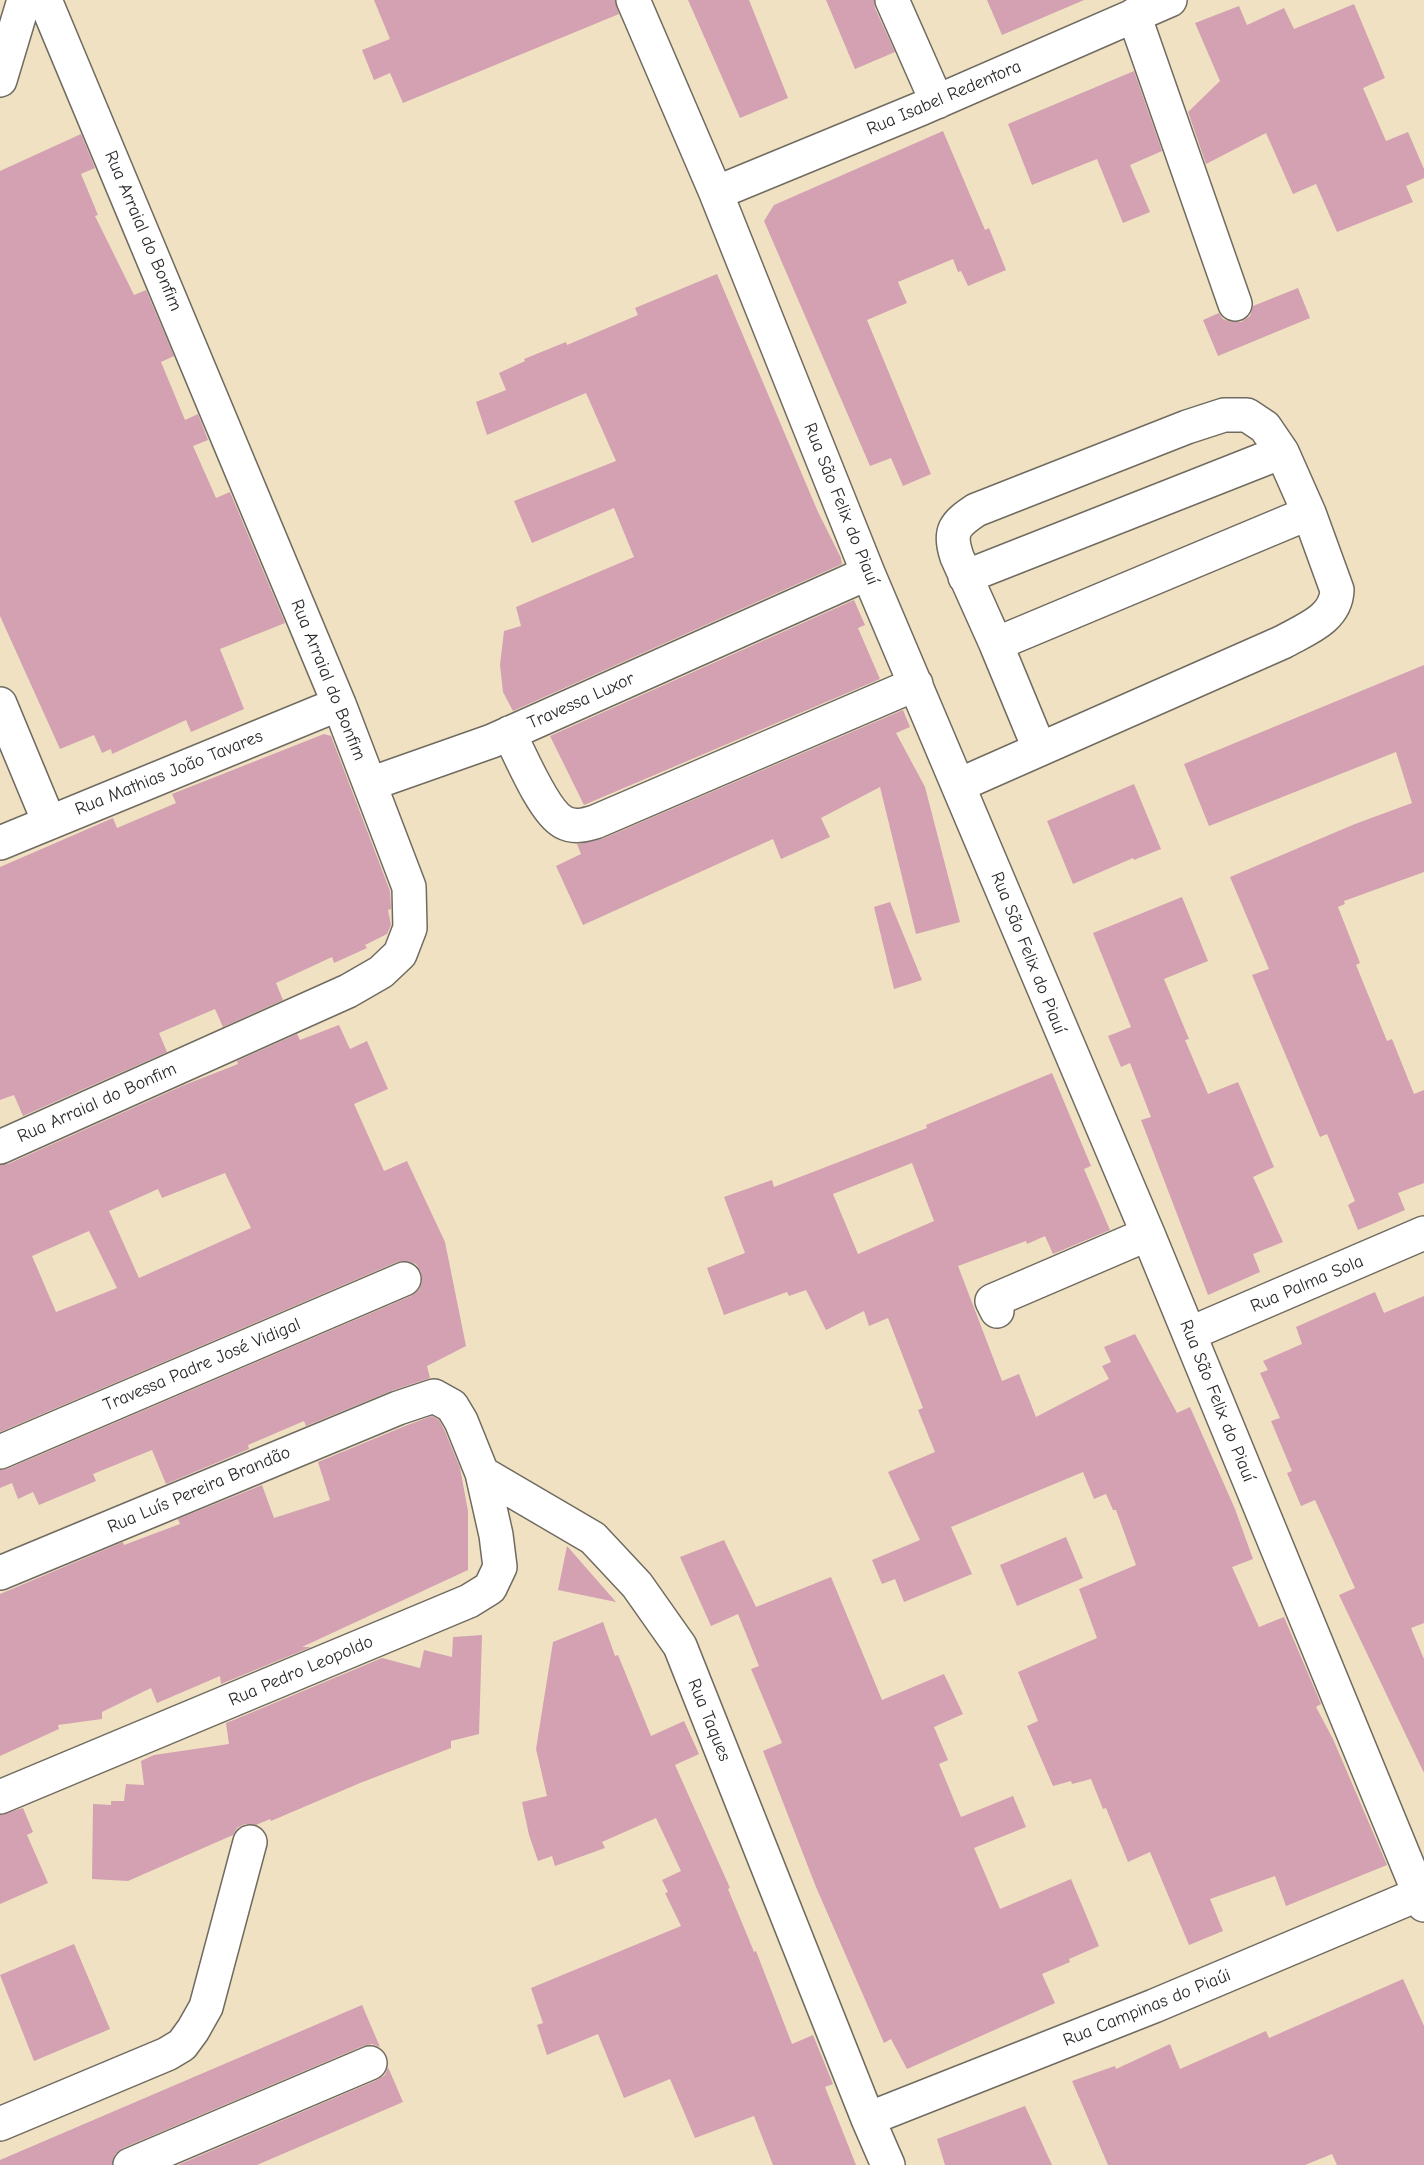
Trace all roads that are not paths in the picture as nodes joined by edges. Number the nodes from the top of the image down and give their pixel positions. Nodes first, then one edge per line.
1 (24, 0) edge
2 (45, 0) edge
3 (633, 0) edge
4 (892, 0) edge
5 (1170, 0) edge
6 (1134, 15) junction
7 (0, 80) edge
8 (938, 102) junction
9 (716, 193) junction
10 (1235, 304) dead end
11 (1282, 452) junction
12 (1309, 513) junction
13 (868, 573) junction
14 (965, 577) junction
15 (996, 644) junction
16 (916, 684) junction
17 (0, 704) edge
18 (339, 705) junction
19 (509, 733) junction
20 (1039, 748) junction
21 (370, 784) junction
22 (959, 785) junction
23 (49, 822) junction
24 (0, 843) edge
25 (0, 1147) edge
26 (1424, 1233) edge
27 (1148, 1234) junction
28 (404, 1279) dead end
29 (997, 1311) dead end
30 (1189, 1334) junction
31 (0, 1452) edge
32 (482, 1473) junction
33 (0, 1573) edge
34 (0, 1797) edge
35 (250, 1842) dead end
36 (1422, 1897) edge
37 (370, 2063) dead end
38 (868, 2120) junction
39 (0, 2124) edge
40 (130, 2165) edge
41 (888, 2165) edge

1 - 7 street
2 - 18 street, Rua Arraial do Bonfim
3 - 9 street, Rua São Felix do Piauí
4 - 8 street
5 - 6 street, Rua Isabel Redentora
6 - 8 street, Rua Isabel Redentora
6 - 10 street
8 - 9 street, Rua Isabel Redentora
9 - 13 street, Rua São Felix do Piauí
11 - 12 street
11 - 14 street
11 - 14 street
12 - 15 street
12 - 20 street
13 - 16 street, Rua São Felix do Piauí
13 - 19 street, Travessa Luxor
14 - 15 street
15 - 20 street
16 - 19 street, Travessa Luxor
16 - 22 street, Rua São Felix do Piauí
17 - 23 street
18 - 21 street, Rua Arraial do Bonfim
18 - 23 street, Rua Mathias João Tavares
19 - 21 street
20 - 22 street
21 - 25 street, Rua Arraial do Bonfim
22 - 27 street, Rua São Felix do Piauí
23 - 24 street, Rua Mathias João Tavares
26 - 30 street, Rua Palma Sola
27 - 29 street
27 - 30 street, Rua São Felix do Piauí
28 - 31 street, Travessa Padre José Vidigal
30 - 36 street, Rua São Felix do Piauí
32 - 33 street, Rua Luís Pereira Brandão
32 - 34 street, Rua Pedro Leopoldo
32 - 38 street, Rua Taques
35 - 39 street
36 - 38 street, Rua Campinas do Piaúi
37 - 40 street
38 - 41 street, Rua Taques

